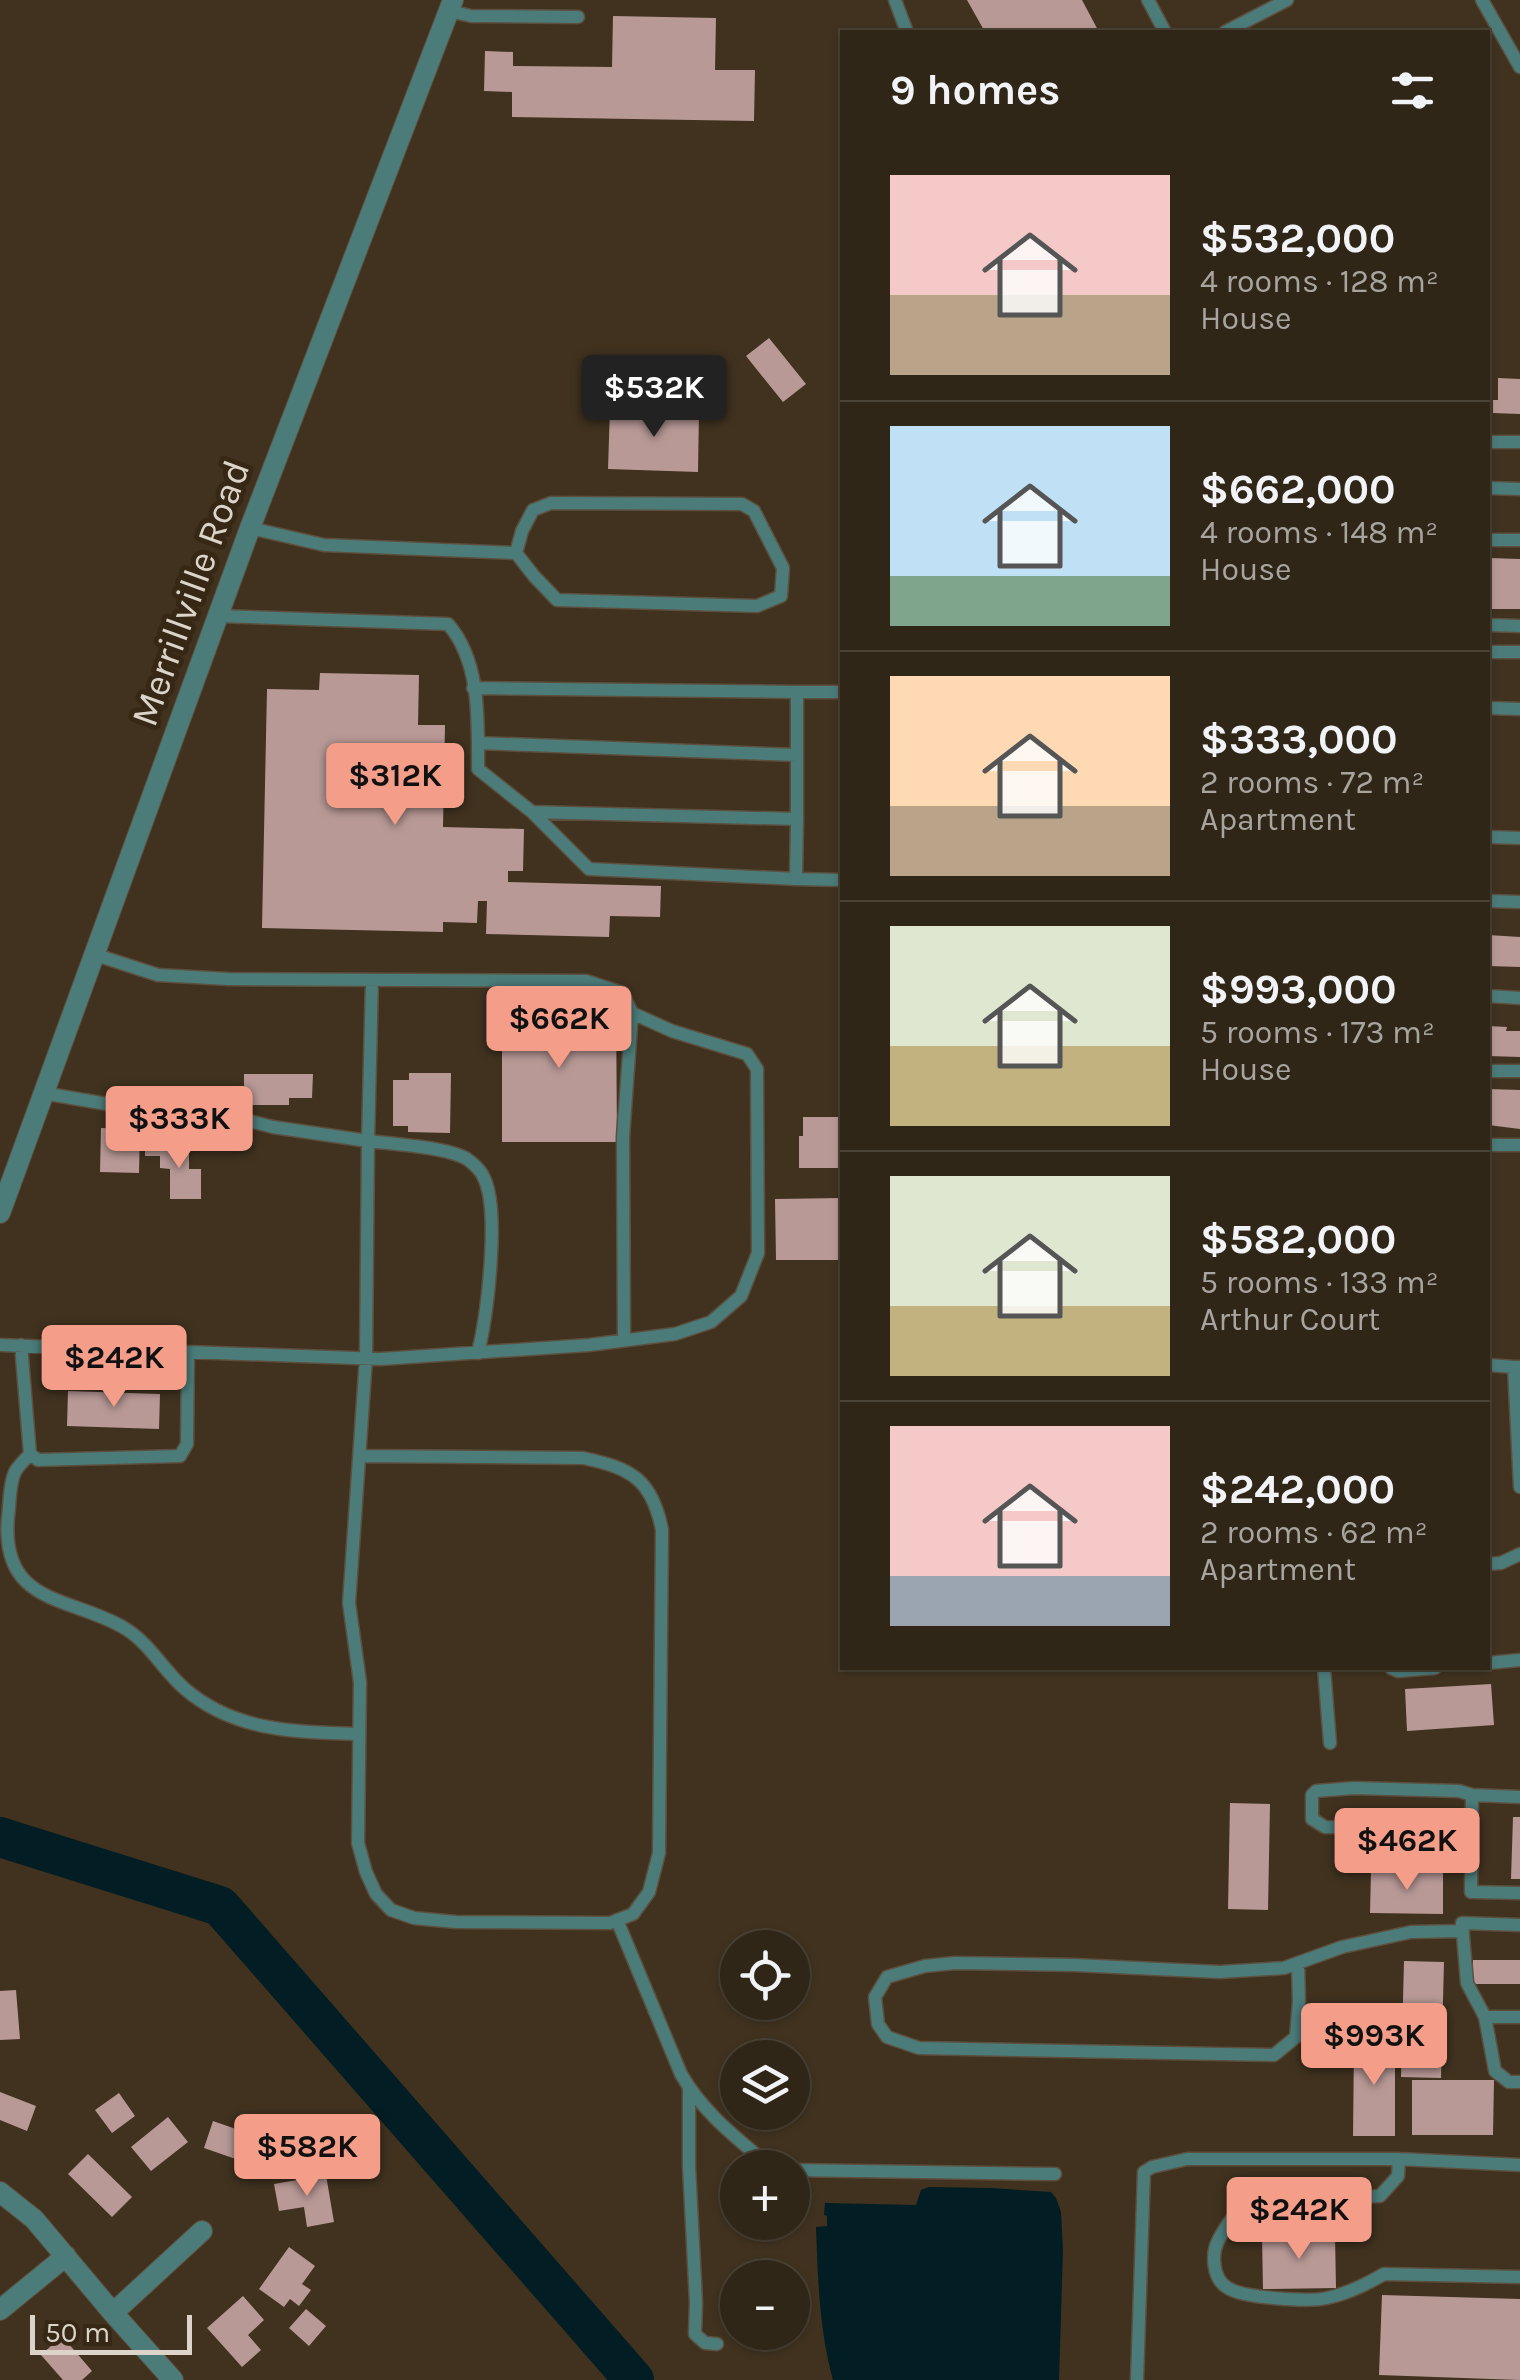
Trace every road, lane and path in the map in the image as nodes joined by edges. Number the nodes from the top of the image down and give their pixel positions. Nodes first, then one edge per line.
1 (895, 0) edge
2 (1148, 0) edge
3 (1287, 0) edge
4 (1482, 0) edge
5 (451, 6) edge
6 (578, 17) dead end
7 (906, 30) edge
8 (1164, 30) edge
9 (1230, 30) edge
10 (1520, 67) edge
11 (1490, 442) edge
12 (1520, 442) edge
13 (1490, 488) edge
14 (1520, 489) edge
15 (250, 528) junction
16 (1490, 540) edge
17 (1520, 540) edge
18 (516, 552) junction
19 (218, 616) junction
20 (1490, 625) edge
21 (1520, 626) edge
22 (1490, 652) edge
23 (1520, 652) edge
24 (474, 688) junction
25 (797, 692) junction
26 (840, 692) edge
27 (1490, 708) edge
28 (1520, 709) edge
29 (478, 742) junction
30 (797, 755) junction
31 (532, 812) junction
32 (797, 819) junction
33 (1490, 838) edge
34 (1520, 838) edge
35 (796, 879) junction
36 (840, 880) edge
37 (1490, 901) edge
38 (1520, 902) edge
39 (93, 954) junction
40 (372, 980) junction
41 (1490, 996) edge
42 (1520, 998) edge
43 (632, 1013) junction
44 (1490, 1071) edge
45 (1520, 1072) edge
46 (43, 1093) junction
47 (368, 1141) junction
48 (1490, 1144) edge
49 (1520, 1145) edge
50 (0, 1213) edge
51 (624, 1340) junction
52 (0, 1345) edge
53 (22, 1345) junction
54 (188, 1352) junction
55 (478, 1353) junction
56 (366, 1358) junction
57 (1490, 1365) edge
58 (1517, 1367) edge
59 (30, 1454) junction
60 (360, 1456) junction
61 (1520, 1486) edge
62 (1520, 1554) edge
63 (1490, 1564) edge
64 (1520, 1660) edge
65 (1490, 1663) edge
66 (1324, 1670) edge
67 (359, 1734) junction
68 (1330, 1743) dead end
69 (1472, 1796) junction
70 (1520, 1797) edge
71 (1472, 1831) junction
72 (1520, 1893) edge
73 (618, 1920) junction
74 (1520, 1925) edge
75 (1463, 1931) junction
76 (1298, 1963) junction
77 (1520, 2017) edge
78 (1484, 2018) junction
79 (1520, 2082) edge
80 (689, 2089) junction
81 (751, 2150) edge
82 (1398, 2159) junction
83 (1520, 2166) edge
84 (810, 2170) edge
85 (1056, 2174) dead end
86 (0, 2192) edge
87 (202, 2231) dead end
88 (66, 2256) junction
89 (1520, 2277) edge
90 (0, 2310) edge
91 (113, 2313) junction
92 (717, 2344) dead end
93 (174, 2380) edge
94 (1137, 2380) edge

1 - 7 lane
2 - 8 lane
3 - 9 lane
4 - 10 lane
5 - 6 lane
5 - 15 street, Merrillville Road
11 - 12 lane
13 - 14 lane
15 - 18 lane
15 - 19 street, Merrillville Road
16 - 17 lane
18 - 18 lane
19 - 24 lane
19 - 39 street, Merrillville Road
20 - 21 lane
22 - 23 lane
24 - 25 lane
24 - 29 lane
25 - 26 lane
25 - 30 lane
27 - 28 lane
29 - 30 lane
29 - 31 lane
30 - 32 lane
31 - 32 lane
31 - 35 lane
32 - 35 lane
33 - 34 lane
35 - 36 lane
37 - 38 lane
39 - 40 lane
39 - 46 street, Merrillville Road
40 - 43 lane
40 - 47 lane
41 - 42 lane
43 - 51 lane
43 - 51 lane
44 - 45 lane
46 - 47 lane
46 - 50 street, Merrillville Road
47 - 55 lane
47 - 56 lane
48 - 49 lane
51 - 55 lane
52 - 53 lane
53 - 54 lane
53 - 59 lane
54 - 56 lane
54 - 59 lane
55 - 56 lane
56 - 60 lane
57 - 58 lane
58 - 61 lane
59 - 67 lane
60 - 67 lane
60 - 73 lane
62 - 63 lane
64 - 65 lane
66 - 68 lane
67 - 73 lane
69 - 70 lane
69 - 71 lane
69 - 71 lane
71 - 72 lane
73 - 80 lane
74 - 75 lane
75 - 76 lane
75 - 78 lane
76 - 76 lane
77 - 78 lane
78 - 79 lane
80 - 81 lane
80 - 92 lane
82 - 83 lane
82 - 89 lane
82 - 94 lane
84 - 85 lane
86 - 88 street
87 - 91 street
88 - 90 street
88 - 91 street
91 - 93 street

